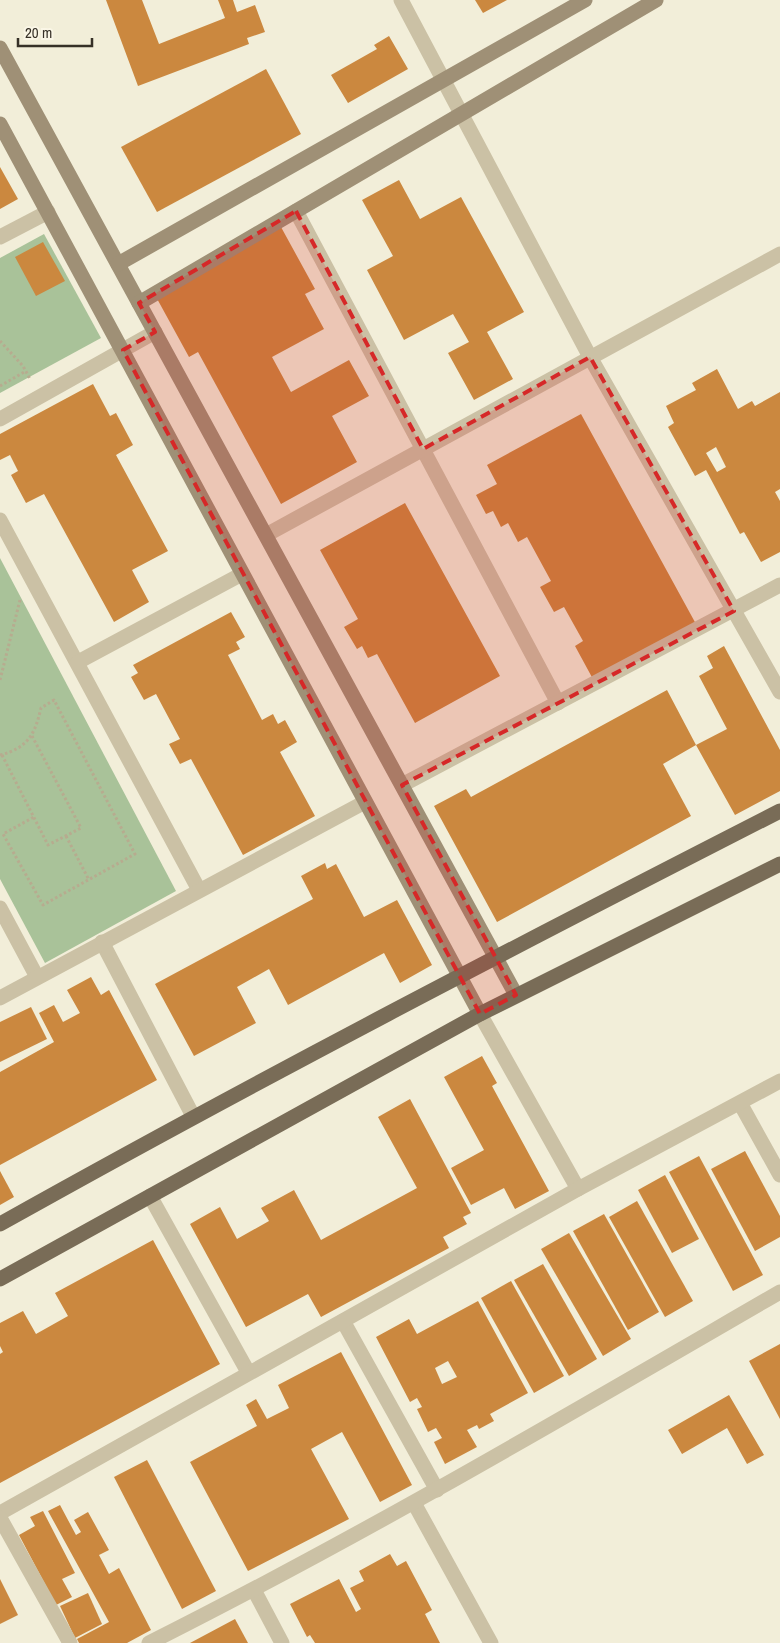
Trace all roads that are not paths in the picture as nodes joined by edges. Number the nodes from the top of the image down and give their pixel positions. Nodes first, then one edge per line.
1 (401, 0) edge
2 (585, 0) edge
3 (656, 0) edge
4 (0, 48) edge
5 (444, 80) junction
6 (461, 115) junction
7 (0, 124) edge
8 (296, 211) junction
9 (48, 212) junction
10 (0, 238) edge
11 (780, 254) edge
12 (118, 264) junction
13 (139, 303) junction
14 (155, 332) junction
15 (123, 350) junction
16 (590, 358) junction
17 (0, 419) edge
18 (423, 449) junction
19 (0, 520) edge
20 (266, 535) junction
21 (242, 574) junction
22 (780, 585) edge
23 (734, 610) junction
24 (78, 662) junction
25 (780, 692) edge
26 (558, 703) junction
27 (402, 785) junction
28 (365, 802) junction
29 (780, 811) edge
30 (780, 864) edge
31 (200, 890) junction
32 (0, 908) edge
33 (102, 942) junction
34 (496, 956) junction
35 (459, 976) junction
36 (37, 977) junction
37 (516, 995) junction
38 (0, 998) edge
39 (480, 1014) junction
40 (780, 1081) edge
41 (740, 1103) junction
42 (193, 1116) junction
43 (780, 1175) edge
44 (578, 1189) junction
45 (150, 1196) junction
46 (0, 1224) edge
47 (0, 1279) edge
48 (780, 1292) edge
49 (343, 1321) junction
50 (248, 1372) junction
51 (437, 1490) junction
52 (414, 1503) junction
53 (0, 1513) edge
54 (0, 1518) edge
55 (254, 1590) junction
56 (70, 1643) edge
57 (149, 1643) edge
58 (282, 1643) edge
59 (491, 1643) edge

1 - 5 street
2 - 5 main road
3 - 6 main road
4 - 12 main road
5 - 6 street
5 - 12 main road
6 - 8 main road
6 - 16 street
7 - 9 main road
8 - 13 main road
8 - 18 street
9 - 10 street
9 - 15 main road
11 - 16 street
12 - 13 main road
13 - 14 main road
14 - 15 street
14 - 20 main road
15 - 17 street
15 - 21 main road
16 - 18 street
16 - 23 street
18 - 20 street
18 - 26 street
19 - 24 street
20 - 27 main road
21 - 24 street
21 - 28 main road
22 - 23 street
23 - 25 street
23 - 26 street
24 - 31 street
26 - 27 street
27 - 34 main road
28 - 31 street
28 - 35 main road
29 - 34 main road
30 - 37 main road
31 - 33 street
32 - 36 street
33 - 36 street
33 - 42 street
34 - 35 main road
34 - 37 main road
35 - 39 main road
35 - 42 main road
36 - 38 street
37 - 39 main road
39 - 44 street
39 - 45 main road
40 - 41 street
41 - 43 street
41 - 44 street
42 - 46 main road
44 - 49 street
45 - 47 main road
45 - 50 street
48 - 51 street
49 - 50 street
49 - 51 street
50 - 53 street
51 - 52 street
52 - 55 street
52 - 59 street
54 - 56 street
55 - 57 street
55 - 58 street

